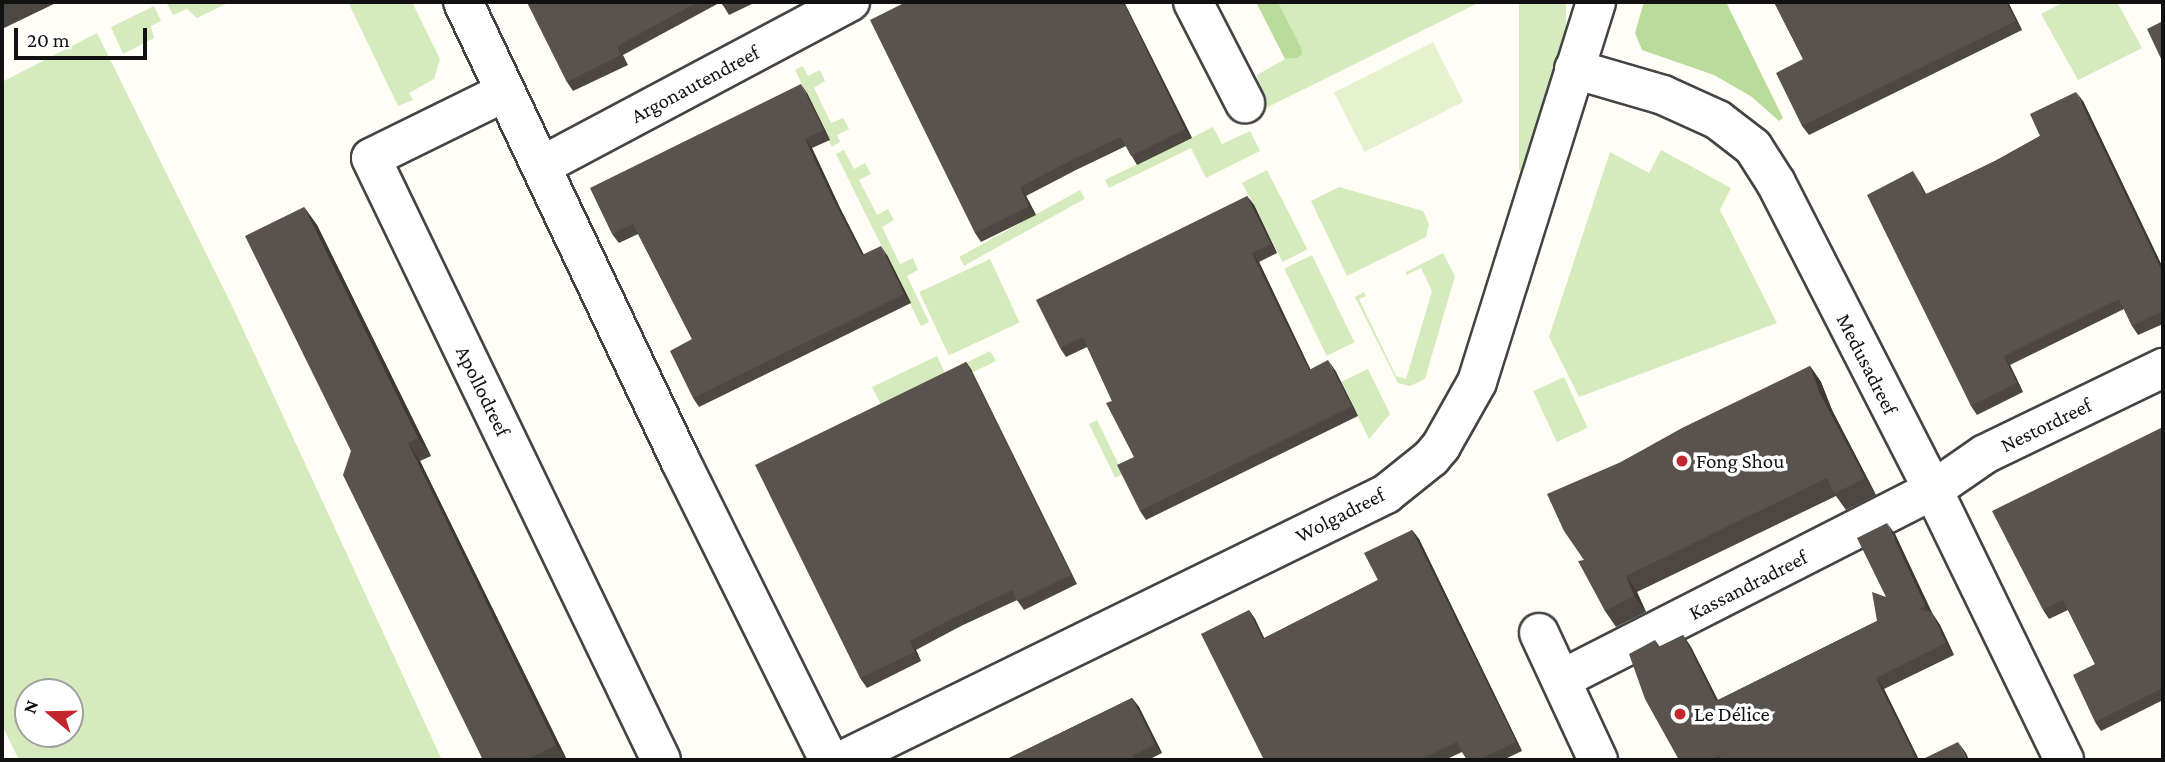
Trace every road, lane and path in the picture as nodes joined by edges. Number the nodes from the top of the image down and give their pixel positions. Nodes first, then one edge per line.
1 (463, 2) edge
2 (850, 2) edge
3 (1193, 2) edge
4 (1595, 2) edge
5 (1574, 69) junction
6 (505, 92) junction
7 (1245, 103) dead end
8 (541, 166) junction
9 (2163, 368) edge
10 (1933, 490) junction
11 (1539, 633) dead end
12 (1562, 679) junction
13 (661, 760) edge
14 (829, 760) edge
15 (843, 760) edge
16 (1598, 760) edge
17 (2064, 760) edge

1 - 6 street
2 - 8 street, Argonautendreef
3 - 7 street
4 - 5 street, Wolgadreef
5 - 10 street, Medusadreef
5 - 15 street, Wolgadreef
6 - 8 street
6 - 13 street, Apollodreef
8 - 14 street
9 - 10 street, Nestordreef
10 - 12 street, Kassandradreef
10 - 17 street, Medusadreef
11 - 12 street
12 - 16 street

